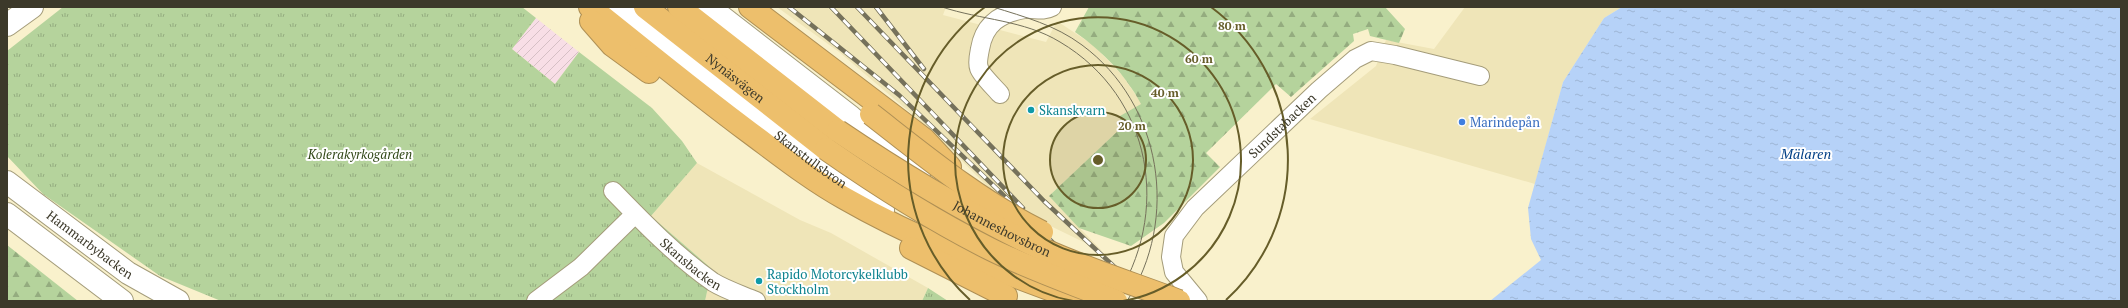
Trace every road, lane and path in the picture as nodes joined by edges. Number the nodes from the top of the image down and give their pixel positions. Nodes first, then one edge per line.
1 (32, 7) edge
2 (579, 7) edge
3 (590, 7) edge
4 (615, 7) edge
5 (645, 7) edge
6 (679, 7) edge
7 (709, 7) edge
8 (734, 7) edge
9 (750, 7) edge
10 (1052, 7) edge
11 (7, 25) edge
12 (1480, 76) dead end
13 (1000, 94) dead end
14 (832, 140) junction
15 (7, 182) edge
16 (613, 191) dead end
17 (7, 214) edge
18 (635, 214) junction
19 (165, 298) edge
20 (1010, 298) edge
21 (122, 301) edge
22 (536, 301) edge
23 (756, 301) edge
24 (1064, 301) edge
25 (1082, 301) edge
26 (1116, 301) edge
27 (1179, 301) edge
28 (1183, 301) edge
29 (1198, 301) edge

1 - 11 main road
2 - 20 highway
3 - 25 highway
4 - 20 main road, Skanstullsbron
5 - 14 highway, Nynäsvägen
6 - 14 highway, Nynäsvägen
7 - 24 main road, bridge
8 - 28 highway, bridge
9 - 25 highway, bridge
10 - 13 street
12 - 29 street, Sundstabacken
14 - 26 highway, Johanneshovsbron, bridge
14 - 27 highway, Johanneshovsbron, bridge
15 - 19 main road, Hammarbybacken
16 - 18 street, Skansbacken
17 - 21 main road, Hammarbybacken
18 - 22 street
18 - 23 street, Skansbacken

